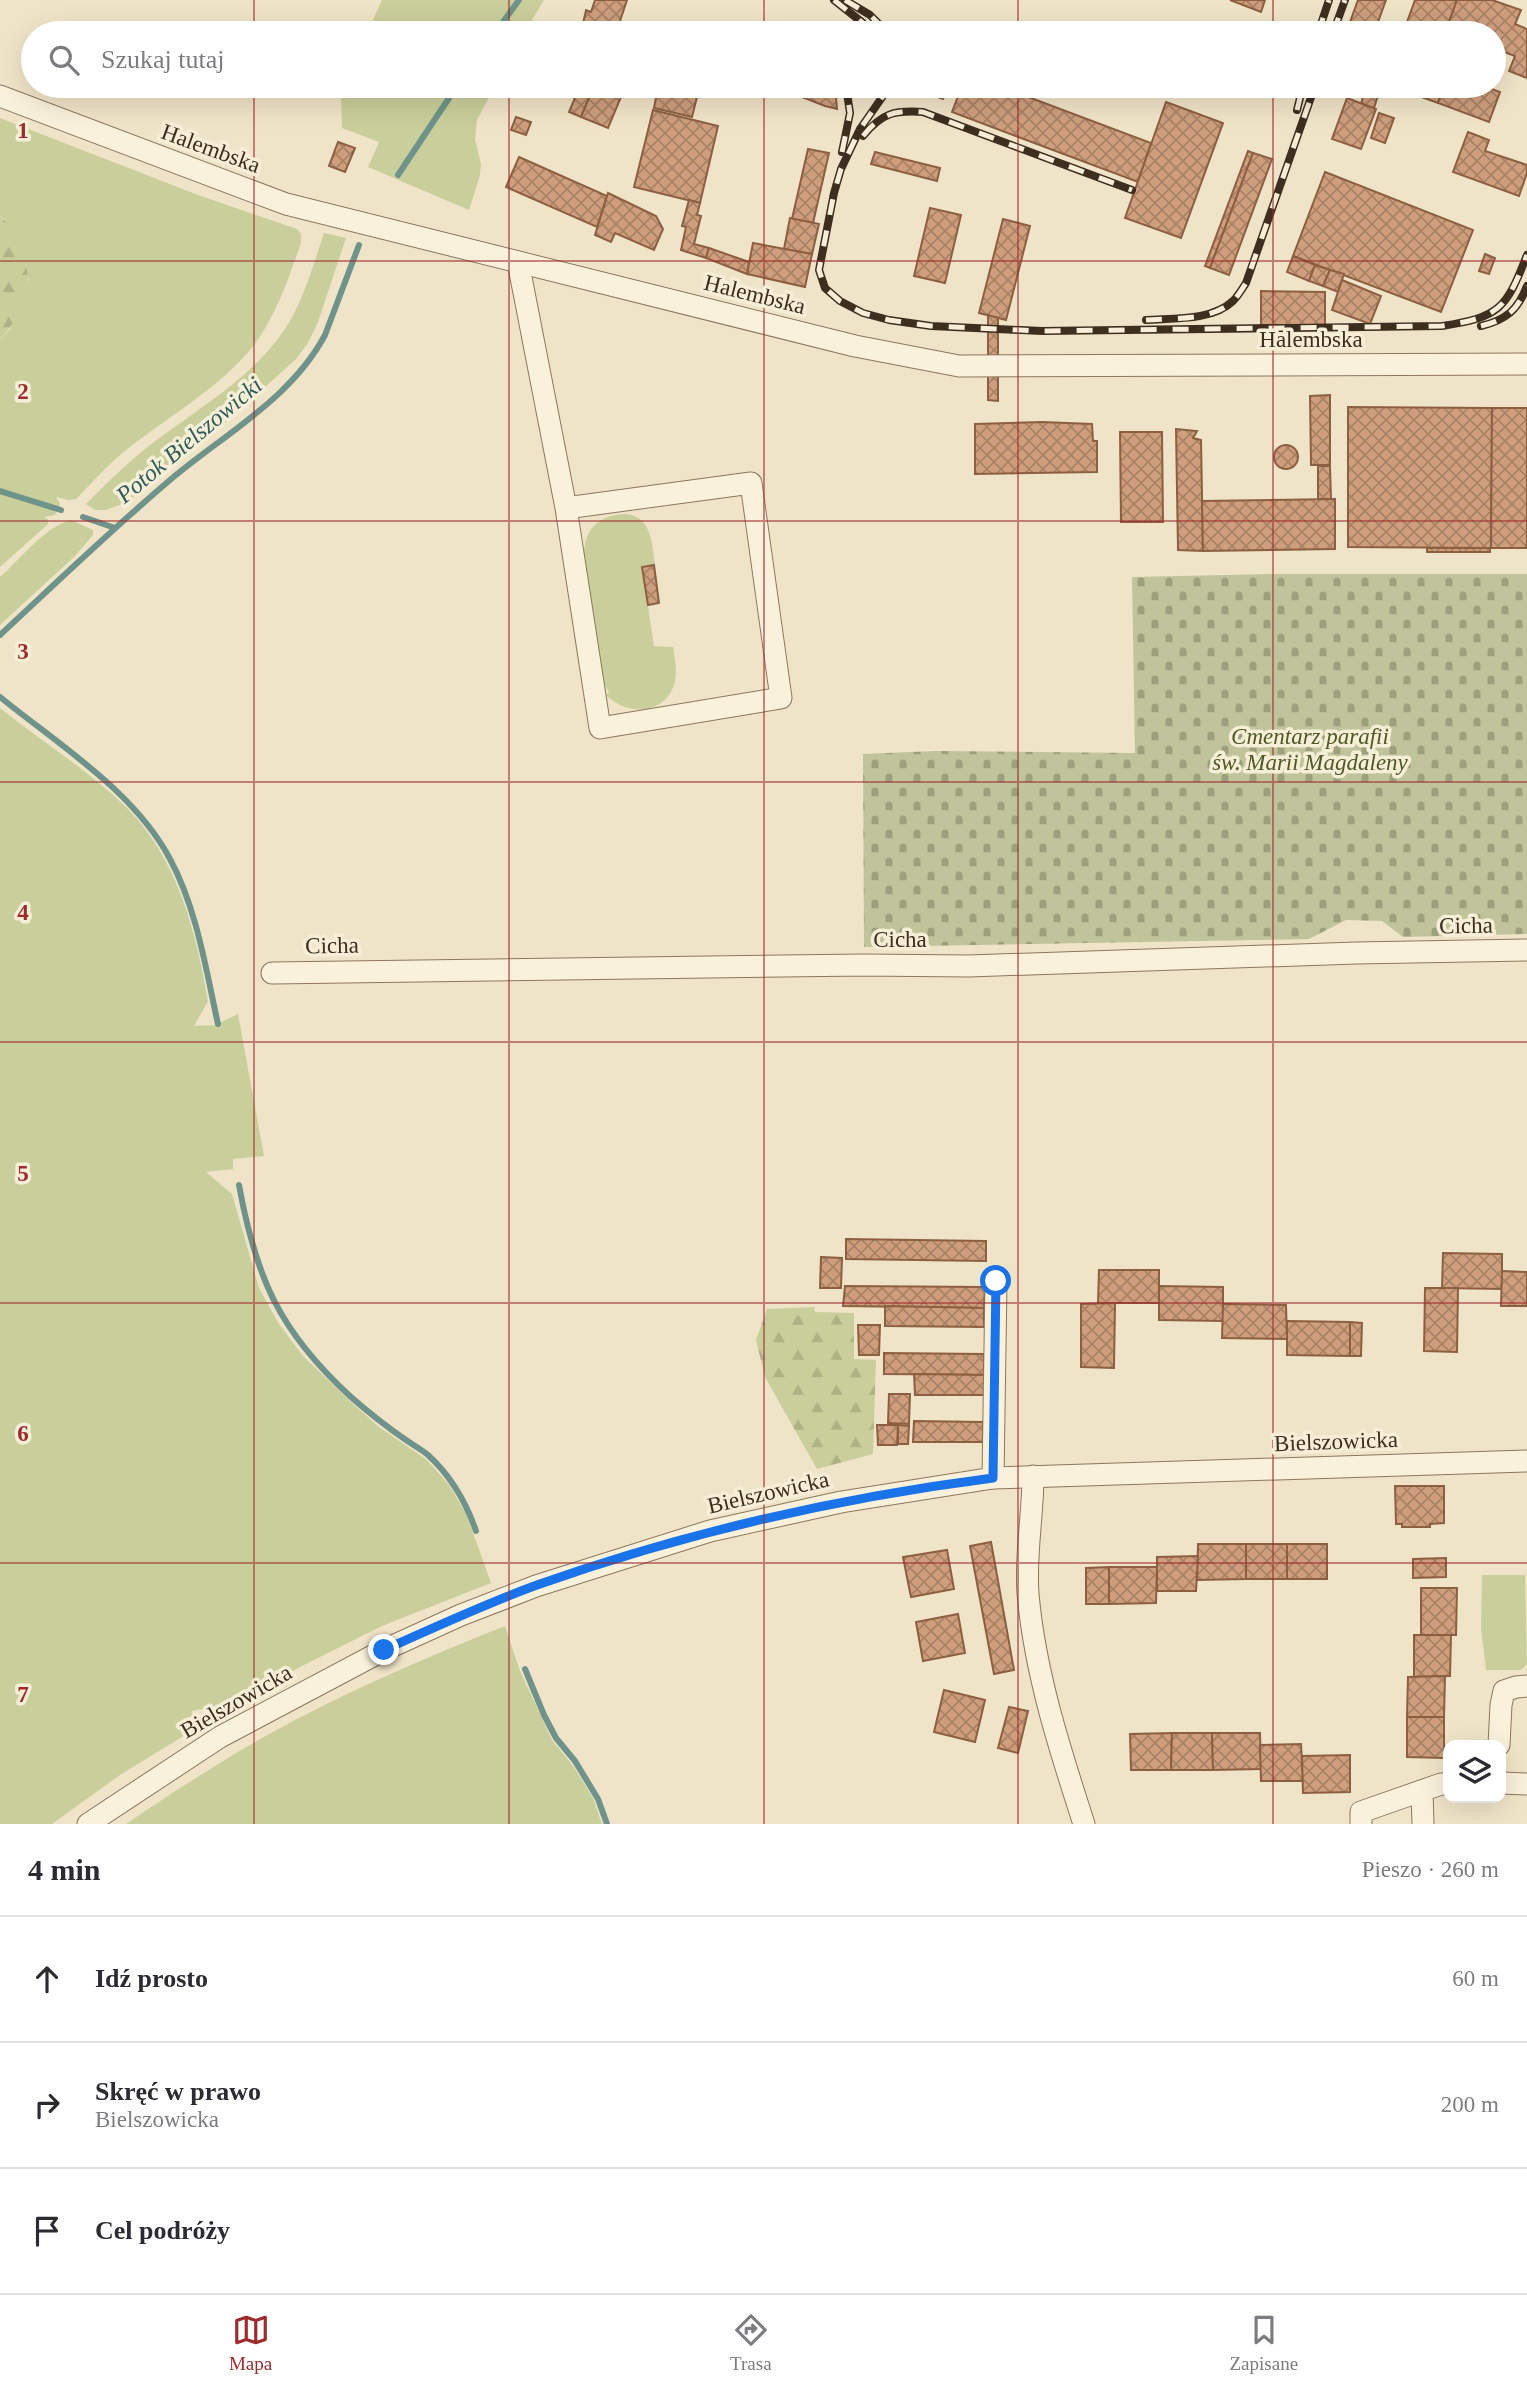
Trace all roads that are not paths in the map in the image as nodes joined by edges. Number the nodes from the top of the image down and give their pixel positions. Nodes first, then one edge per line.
1 (0, 96) edge
2 (518, 262) junction
3 (1527, 365) edge
4 (566, 508) junction
5 (1527, 950) edge
6 (272, 973) dead end
7 (996, 1281) dead end
8 (1527, 1461) edge
9 (1033, 1476) junction
10 (993, 1478) junction
11 (1527, 1686) edge
12 (1499, 1740) edge
13 (1506, 1783) edge
14 (1443, 1784) edge
15 (1527, 1784) edge
16 (1422, 1791) junction
17 (88, 1824) edge
18 (1084, 1824) edge
19 (1361, 1824) edge
20 (1423, 1824) edge

1 - 2 street, Halembska
2 - 3 street, Halembska
2 - 4 street
4 - 4 street
5 - 6 street, Cicha
7 - 10 street
8 - 9 street, Bielszowicka
9 - 10 street, Bielszowicka
9 - 18 street
10 - 17 street, Bielszowicka
11 - 12 street
13 - 15 street
14 - 16 street
16 - 19 street
16 - 20 street

